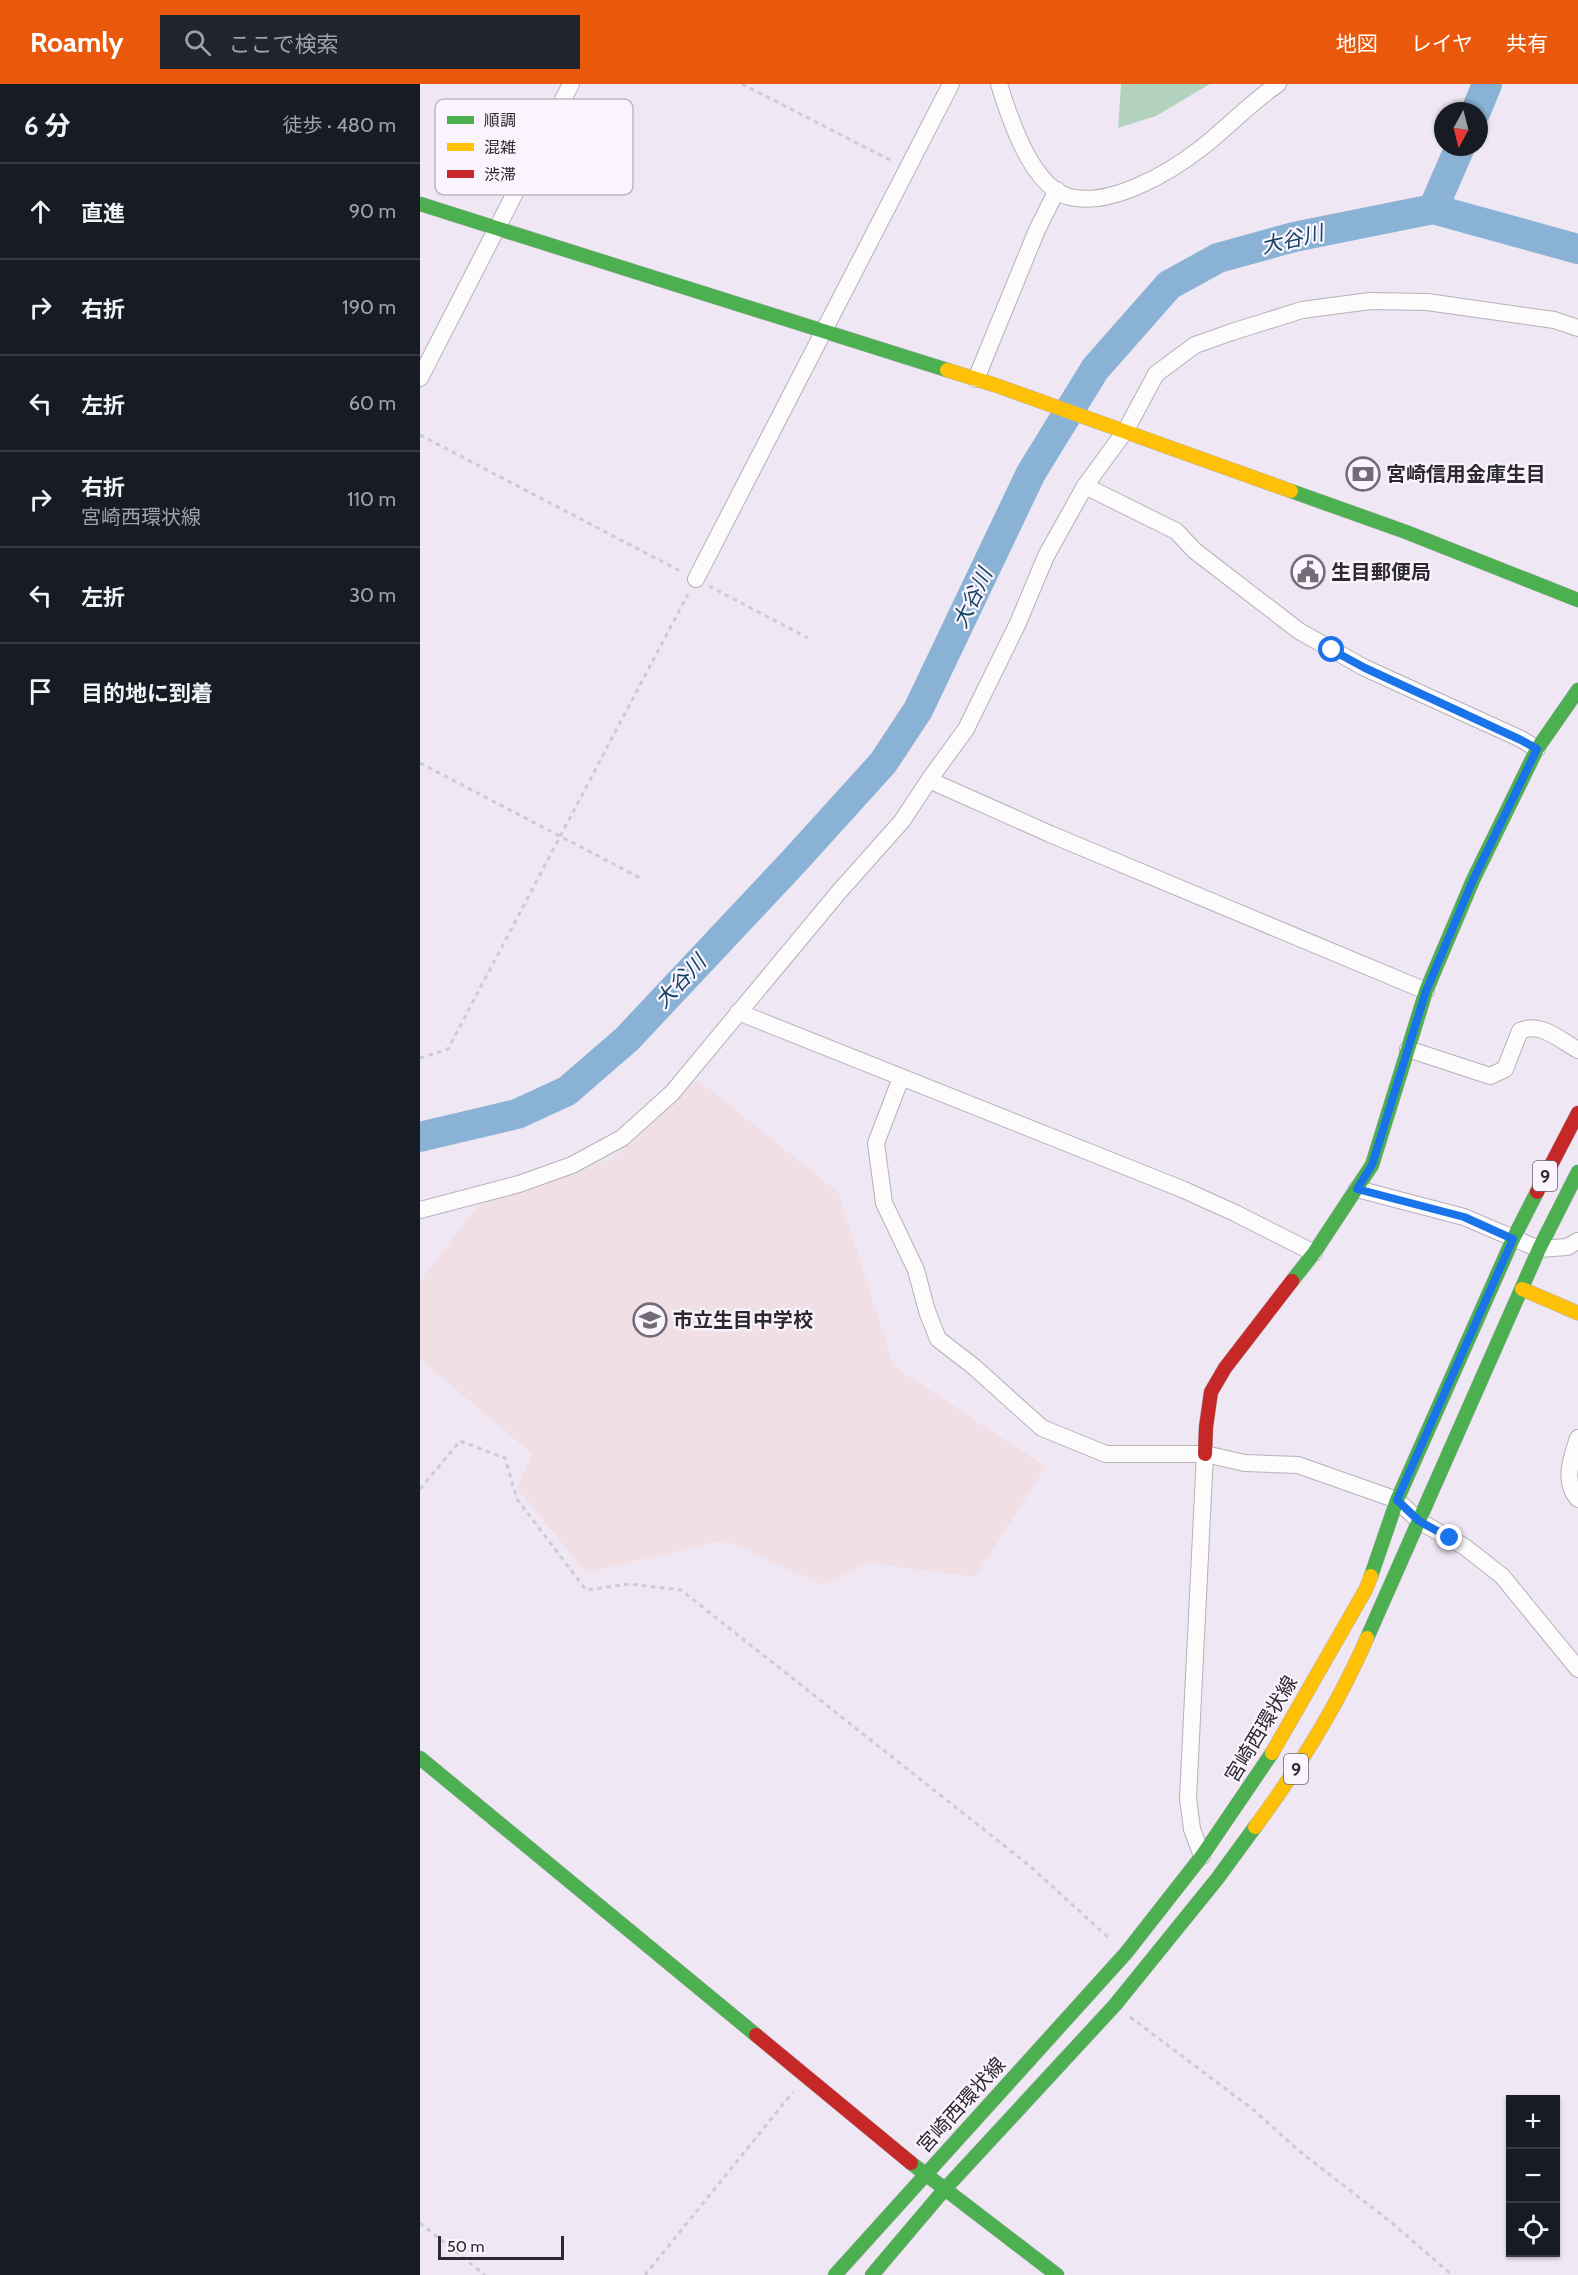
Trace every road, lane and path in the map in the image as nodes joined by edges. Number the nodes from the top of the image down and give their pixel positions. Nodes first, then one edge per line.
1 (571, 84) edge
2 (742, 84) edge
3 (951, 84) edge
4 (999, 84) edge
5 (1278, 84) edge
6 (563, 99) edge
7 (907, 169) junction
8 (1057, 190) junction
9 (514, 195) edge
10 (420, 204) edge
11 (497, 229) junction
12 (1578, 328) edge
13 (823, 331) junction
14 (420, 378) edge
15 (976, 379) junction
16 (1126, 430) junction
17 (420, 435) edge
18 (1085, 486) junction
19 (696, 579) junction
20 (1578, 600) edge
21 (808, 638) dead end
22 (1578, 690) edge
23 (1537, 749) junction
24 (420, 763) edge
25 (929, 780) junction
26 (559, 835) junction
27 (642, 879) dead end
28 (1426, 991) junction
29 (738, 1012) junction
30 (1408, 1049) junction
31 (1578, 1050) edge
32 (420, 1058) edge
33 (901, 1078) junction
34 (1578, 1113) edge
35 (1578, 1172) edge
36 (1357, 1189) junction
37 (420, 1210) edge
38 (1513, 1239) junction
39 (1578, 1241) edge
40 (1539, 1249) junction
41 (1314, 1253) junction
42 (1522, 1288) junction
43 (1578, 1313) edge
44 (1578, 1438) edge
45 (1205, 1454) junction
46 (420, 1489) edge
47 (1578, 1499) edge
48 (1397, 1500) junction
49 (1419, 1521) junction
50 (1578, 1669) edge
51 (420, 1758) edge
52 (1202, 1857) junction
53 (1126, 1953) junction
54 (1114, 2005) junction
55 (807, 2074) junction
56 (926, 2173) junction
57 (944, 2190) junction
58 (420, 2223) edge
59 (485, 2275) edge
60 (645, 2275) edge
61 (835, 2275) edge
62 (872, 2275) edge
63 (1057, 2275) edge
64 (1452, 2275) edge

1 - 6 street
2 - 7 path
3 - 7 street
4 - 8 street
5 - 8 street
7 - 13 street
8 - 15 street
9 - 11 street
10 - 11 street
11 - 13 street
11 - 14 street
12 - 16 street
13 - 15 street
13 - 19 street
15 - 16 street
16 - 18 street
16 - 20 street
17 - 19 path
18 - 23 street
18 - 25 street
19 - 21 path
19 - 26 path
22 - 23 street
23 - 28 street
24 - 26 path
25 - 28 street
25 - 29 street
26 - 27 path
26 - 32 path
28 - 30 street
29 - 33 street
29 - 37 street
30 - 31 street
30 - 36 street
33 - 41 street
33 - 45 street
34 - 38 street, 宮崎西環状線 / 9
35 - 40 street, 9
36 - 38 street
36 - 41 street
38 - 40 street
38 - 48 street, 宮崎西環状線 / 9
39 - 40 street
40 - 42 street, 9
41 - 45 street
42 - 43 street
42 - 49 street, 9
44 - 47 street
45 - 48 street
45 - 52 street
46 - 53 path
48 - 49 street
48 - 52 street, 宮崎西環状線 / 9
49 - 50 street
49 - 54 street, 9
51 - 55 street
52 - 53 street, 宮崎西環状線 / 9
53 - 56 street, 宮崎西環状線 / 9
54 - 57 street, 9
54 - 64 path
55 - 56 street
55 - 60 path
56 - 57 street
56 - 61 street, 宮崎西環状線 / 9
57 - 62 street, 9
57 - 63 street
58 - 59 path

